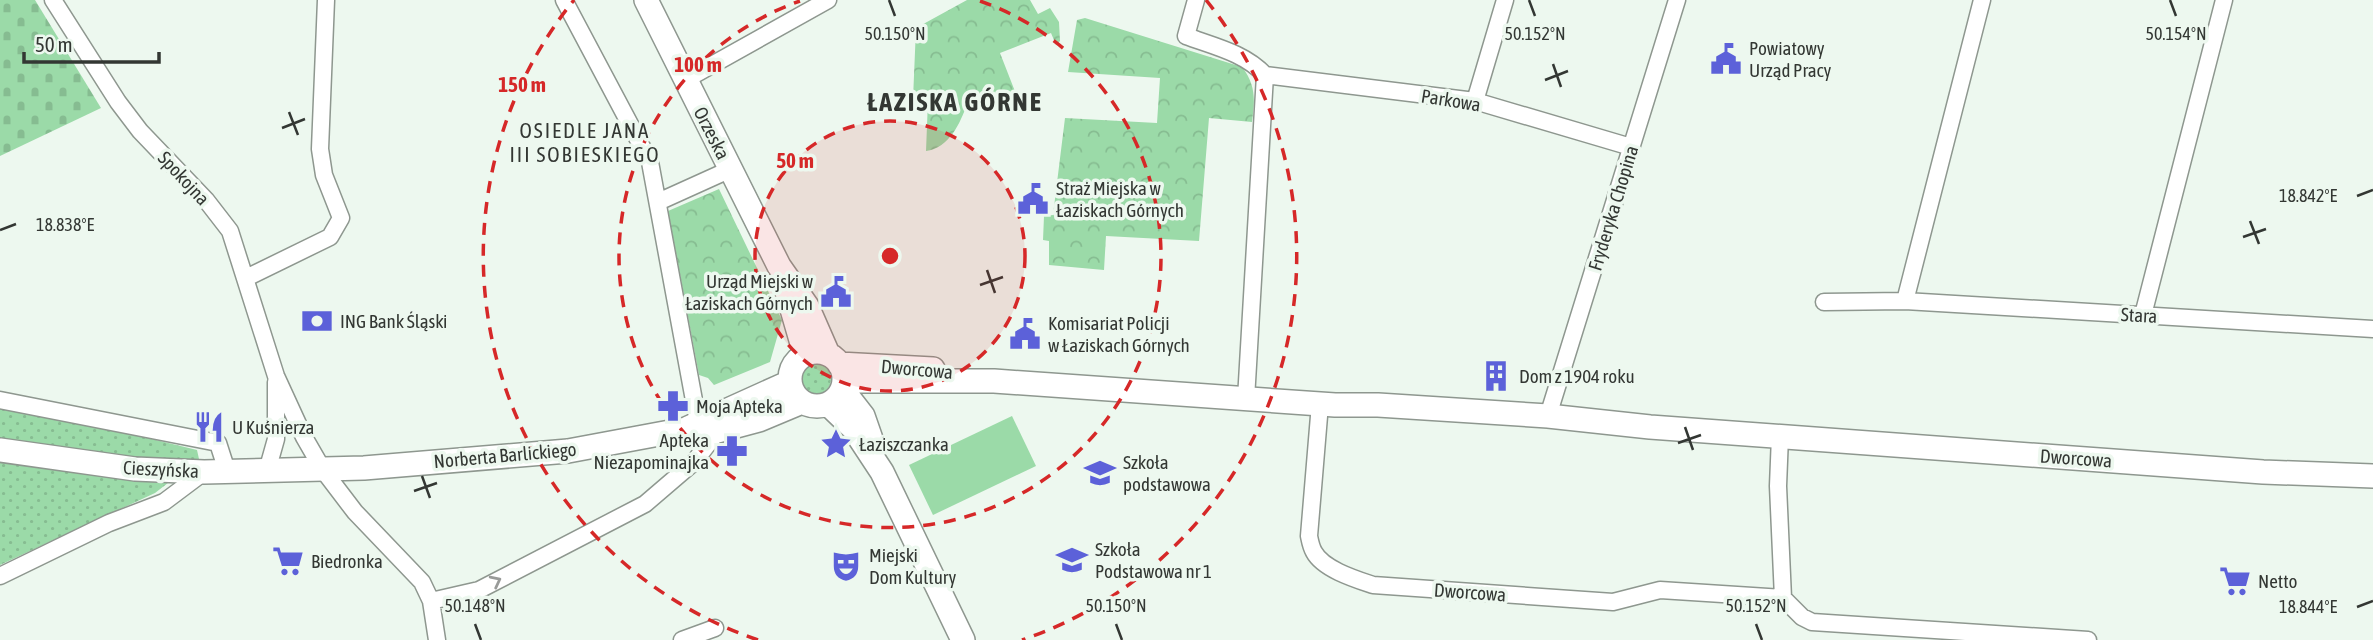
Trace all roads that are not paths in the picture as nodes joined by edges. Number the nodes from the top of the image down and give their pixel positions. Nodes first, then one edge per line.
1 (53, 0) edge
2 (326, 0) edge
3 (564, 0) edge
4 (646, 0) edge
5 (828, 0) edge
6 (1196, 0) edge
7 (1505, 0) edge
8 (1677, 0) edge
9 (1982, 0) edge
10 (2224, 0) edge
11 (1265, 75) junction
12 (685, 80) junction
13 (1475, 101) junction
14 (1631, 148) junction
15 (731, 169) junction
16 (659, 202) junction
17 (779, 266) junction
18 (246, 278) junction
19 (1905, 301) junction
20 (1824, 302) dead end
21 (2143, 315) junction
22 (2373, 329) edge
23 (805, 354) junction
24 (276, 376) junction
25 (836, 378) junction
26 (995, 381) junction
27 (790, 382) junction
28 (882, 382) junction
29 (1246, 399) junction
30 (0, 400) edge
31 (802, 402) junction
32 (1320, 404) junction
33 (863, 416) junction
34 (1548, 416) junction
35 (701, 427) junction
36 (1780, 436) junction
37 (0, 450) edge
38 (323, 470) junction
39 (227, 471) junction
40 (267, 471) junction
41 (204, 472) junction
42 (881, 472) junction
43 (2373, 476) edge
44 (0, 576) edge
45 (1783, 598) junction
46 (431, 601) junction
47 (715, 628) dead end
48 (437, 640) edge
49 (682, 640) edge
50 (963, 640) edge
51 (2088, 640) edge

1 - 18 street, Spokojna
2 - 18 street
3 - 16 street
4 - 12 street, Orzeska
5 - 12 street
6 - 11 street, Parkowa
7 - 13 street
8 - 14 street, Fryderyka Chopina
9 - 19 street
10 - 21 street
11 - 13 street, Parkowa
11 - 29 street
12 - 15 street, Orzeska
13 - 14 street, Parkowa
14 - 34 street, Fryderyka Chopina
15 - 16 street
15 - 17 street, Orzeska
16 - 35 street
17 - 23 street, Orzeska
17 - 25 street, Orzeska
18 - 24 street, Spokojna
19 - 20 street, Stara
19 - 21 street, Stara
21 - 22 street, Stara
23 - 25 street
23 - 27 street
24 - 38 street, Spokojna
24 - 40 street, Spokojna
25 - 26 street, Dworcowa
25 - 28 street, Dworcowa
25 - 31 street
25 - 33 street
25 - 42 street
26 - 28 street, Dworcowa
26 - 29 street, Dworcowa
27 - 31 street
27 - 35 street, Norberta Barlickiego
28 - 33 street, Dworcowa
29 - 32 street, Dworcowa
30 - 39 street
31 - 35 street, Norberta Barlickiego
32 - 34 street, Dworcowa
32 - 45 street, Dworcowa
33 - 42 street
34 - 36 street, Dworcowa
35 - 38 street, Norberta Barlickiego
46 -> 35 street
36 - 43 street, Dworcowa
36 - 45 street
37 - 41 street, Cieszyńska
38 - 40 street, Cieszyńska
38 - 46 street, Spokojna
39 - 40 street, Cieszyńska
39 - 41 street, Cieszyńska
41 - 44 street
42 - 50 street
45 - 51 street
46 - 48 street
47 - 49 street

